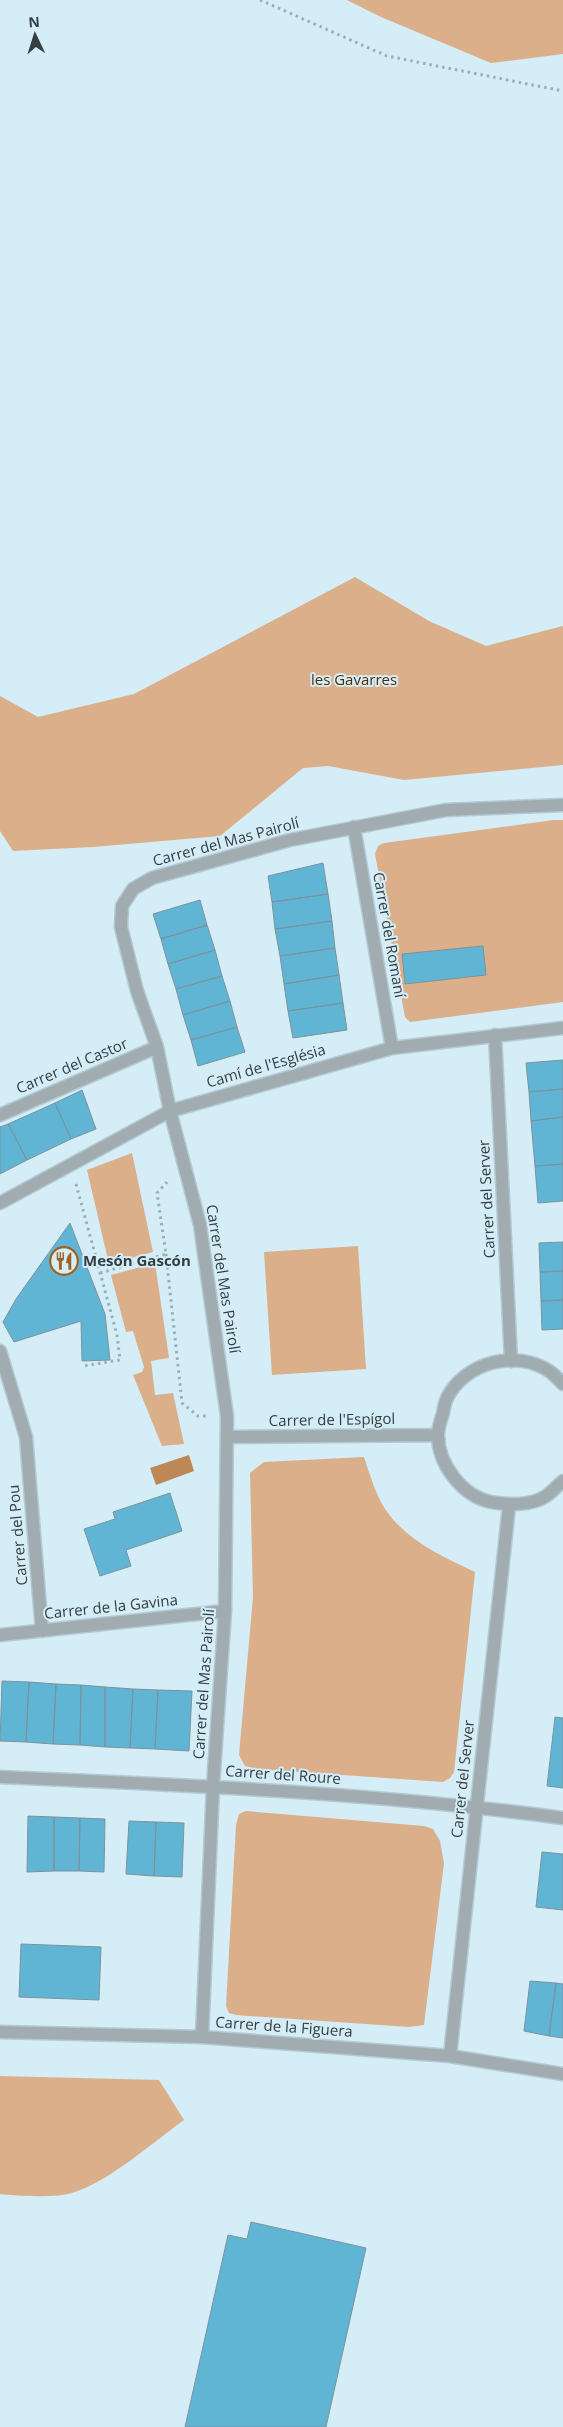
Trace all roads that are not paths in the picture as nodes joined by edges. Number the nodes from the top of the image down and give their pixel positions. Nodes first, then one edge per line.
1 (563, 805) edge
2 (354, 827) junction
3 (563, 1028) edge
4 (495, 1035) junction
5 (157, 1047) junction
6 (392, 1048) junction
7 (0, 1110) edge
8 (170, 1110) junction
9 (0, 1203) edge
10 (0, 1351) edge
11 (511, 1361) junction
12 (563, 1384) edge
13 (438, 1435) junction
14 (227, 1437) junction
15 (563, 1481) edge
16 (508, 1506) junction
17 (225, 1611) junction
18 (42, 1631) junction
19 (0, 1635) edge
20 (0, 1777) edge
21 (213, 1786) junction
22 (476, 1806) junction
23 (563, 1818) edge
24 (0, 2032) edge
25 (202, 2037) junction
26 (450, 2056) junction
27 (563, 2074) edge

1 - 2 street, Carrer del Mas Pairolí
2 - 5 street, Carrer del Mas Pairolí
2 - 6 street, Carrer del Romaní
3 - 4 street, Camí de l'Església
4 - 6 street, Camí de l'Església
4 - 11 street, Carrer del Server
5 - 7 street, Carrer del Castor
5 - 8 street, Carrer del Mas Pairolí
6 - 8 street, Camí de l'Església
8 - 9 street, Camí de l'Església
8 - 14 street, Carrer del Mas Pairolí
10 - 18 street, Carrer del Pou
11 - 12 street
11 - 13 street
13 - 14 street, Carrer de l'Espígol
13 - 16 street
14 - 17 street, Carrer del Mas Pairolí
15 - 16 street
16 - 22 street, Carrer del Server
17 - 18 street, Carrer de la Gavina
17 - 21 street, Carrer del Mas Pairolí
18 - 19 street, Carrer de la Gavina
20 - 21 street, Carrer del Roure
21 - 22 street, Carrer del Roure
21 - 25 street, Carrer del Mas Pairolí
22 - 23 street, Carrer del Roure
22 - 26 street, Carrer del Server
24 - 25 street, Carrer de la Figuera
25 - 26 street, Carrer de la Figuera
26 - 27 street, Carrer de la Figuera

